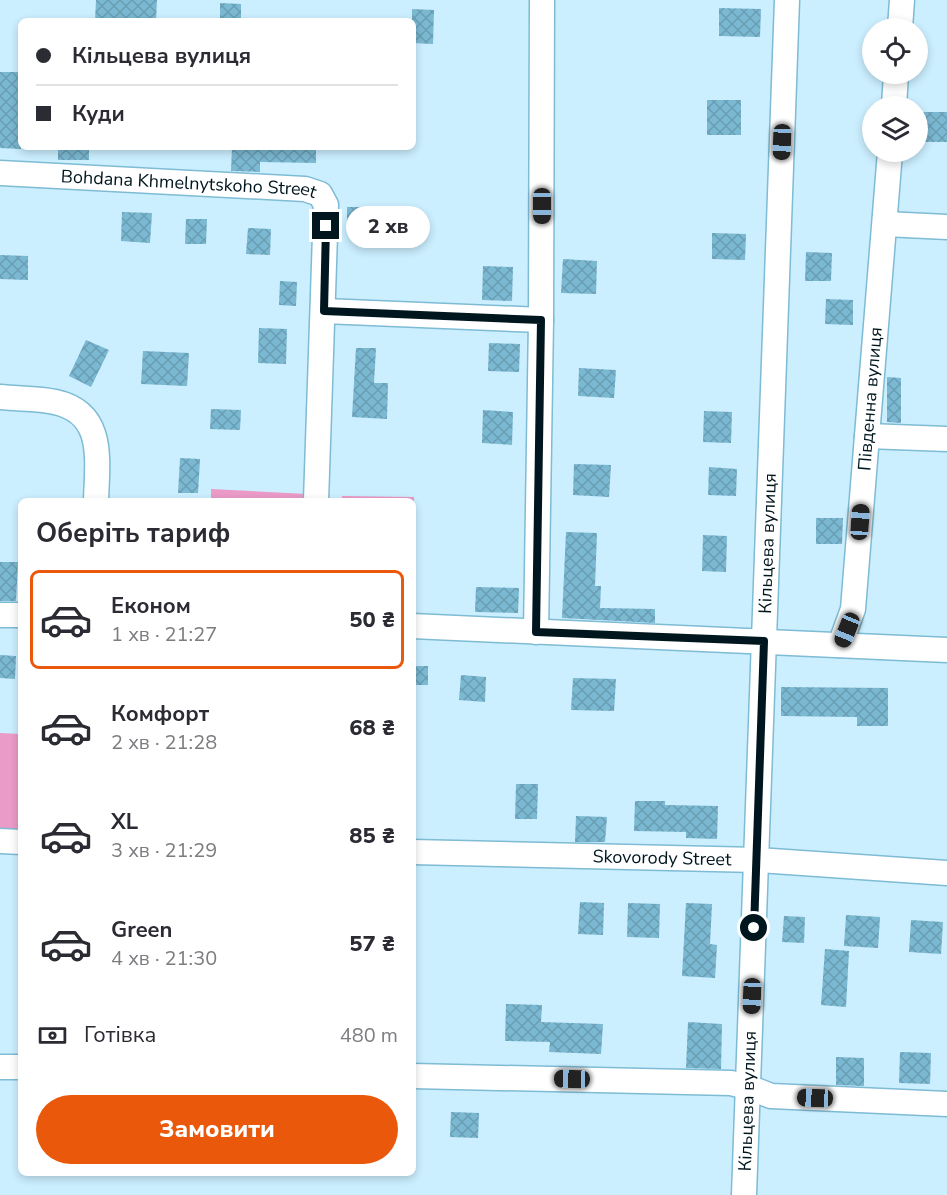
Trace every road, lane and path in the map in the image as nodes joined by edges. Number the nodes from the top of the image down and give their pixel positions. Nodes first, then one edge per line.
1 (542, 0) edge
2 (787, 0) edge
3 (902, 0) edge
4 (901, 18) edge
5 (889, 162) edge
6 (0, 173) edge
7 (885, 224) junction
8 (947, 227) edge
9 (324, 311) junction
10 (541, 320) junction
11 (0, 398) edge
12 (867, 436) junction
13 (947, 440) edge
14 (96, 498) edge
15 (316, 498) edge
16 (0, 615) edge
17 (18, 615) edge
18 (416, 626) edge
19 (536, 632) junction
20 (764, 641) junction
21 (840, 645) junction
22 (947, 650) edge
23 (0, 841) edge
24 (18, 842) edge
25 (416, 852) edge
26 (757, 861) junction
27 (947, 873) edge
28 (0, 1067) edge
29 (18, 1067) edge
30 (416, 1076) edge
31 (748, 1087) junction
32 (947, 1104) edge
33 (744, 1195) edge

1 - 10 street
2 - 20 street, Кільцева вулиця
3 - 4 street
5 - 7 street, Південна вулиця
6 - 9 street, Bohdana Khmelnytskoho Street
7 - 8 street
7 - 12 street, Південна вулиця
9 - 10 street
9 - 15 street, Bohdana Khmelnytskoho Street
10 - 19 street
11 - 14 street
12 - 13 street
12 - 21 street, Південна вулиця
16 - 17 street
18 - 19 street
19 - 20 street
20 - 21 street
20 - 26 street, Кільцева вулиця
21 - 22 street
23 - 24 street
25 - 26 street, Skovorody Street
26 - 27 street, Skovorody Street
26 - 31 street, Кільцева вулиця
28 - 29 street
30 - 31 street
31 - 32 street
31 - 33 street, Кільцева вулиця

